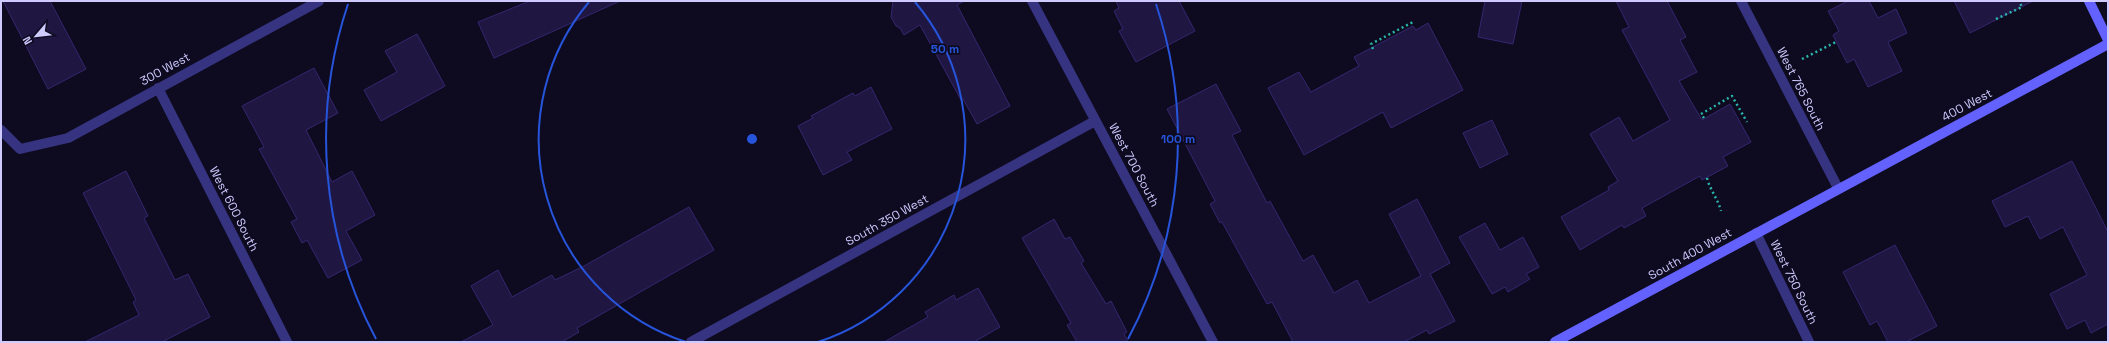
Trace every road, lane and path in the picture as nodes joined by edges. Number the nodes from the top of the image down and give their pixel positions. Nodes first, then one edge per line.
1 (319, 1) edge
2 (1032, 1) edge
3 (1741, 1) edge
4 (2019, 1) edge
5 (2089, 1) edge
6 (1996, 19) dead end
7 (1413, 22) dead end
8 (2108, 40) edge
9 (1836, 42) dead end
10 (2108, 44) edge
11 (1373, 49) dead end
12 (1802, 59) dead end
13 (158, 88) junction
14 (1704, 118) dead end
15 (1095, 121) junction
16 (1747, 122) dead end
17 (1, 130) edge
18 (1707, 178) dead end
19 (1838, 188) junction
20 (1721, 211) dead end
21 (1756, 233) junction
22 (287, 342) edge
23 (691, 342) edge
24 (1213, 342) edge
25 (1555, 342) edge
26 (1809, 342) edge

1 - 13 street, 300 West
2 - 15 street, West 700 South
3 - 19 street, West 765 South
4 - 6 path
5 - 8 main road
7 - 11 path
9 - 12 path
10 - 19 main road, 400 West
13 - 17 street, 300 West
13 - 22 street, West 600 South
14 - 16 path
15 - 23 street, South 350 West
15 - 24 street, West 700 South
18 - 20 path
19 - 21 main road, South 400 West
21 - 25 main road, South 400 West
21 - 26 street, West 750 South

